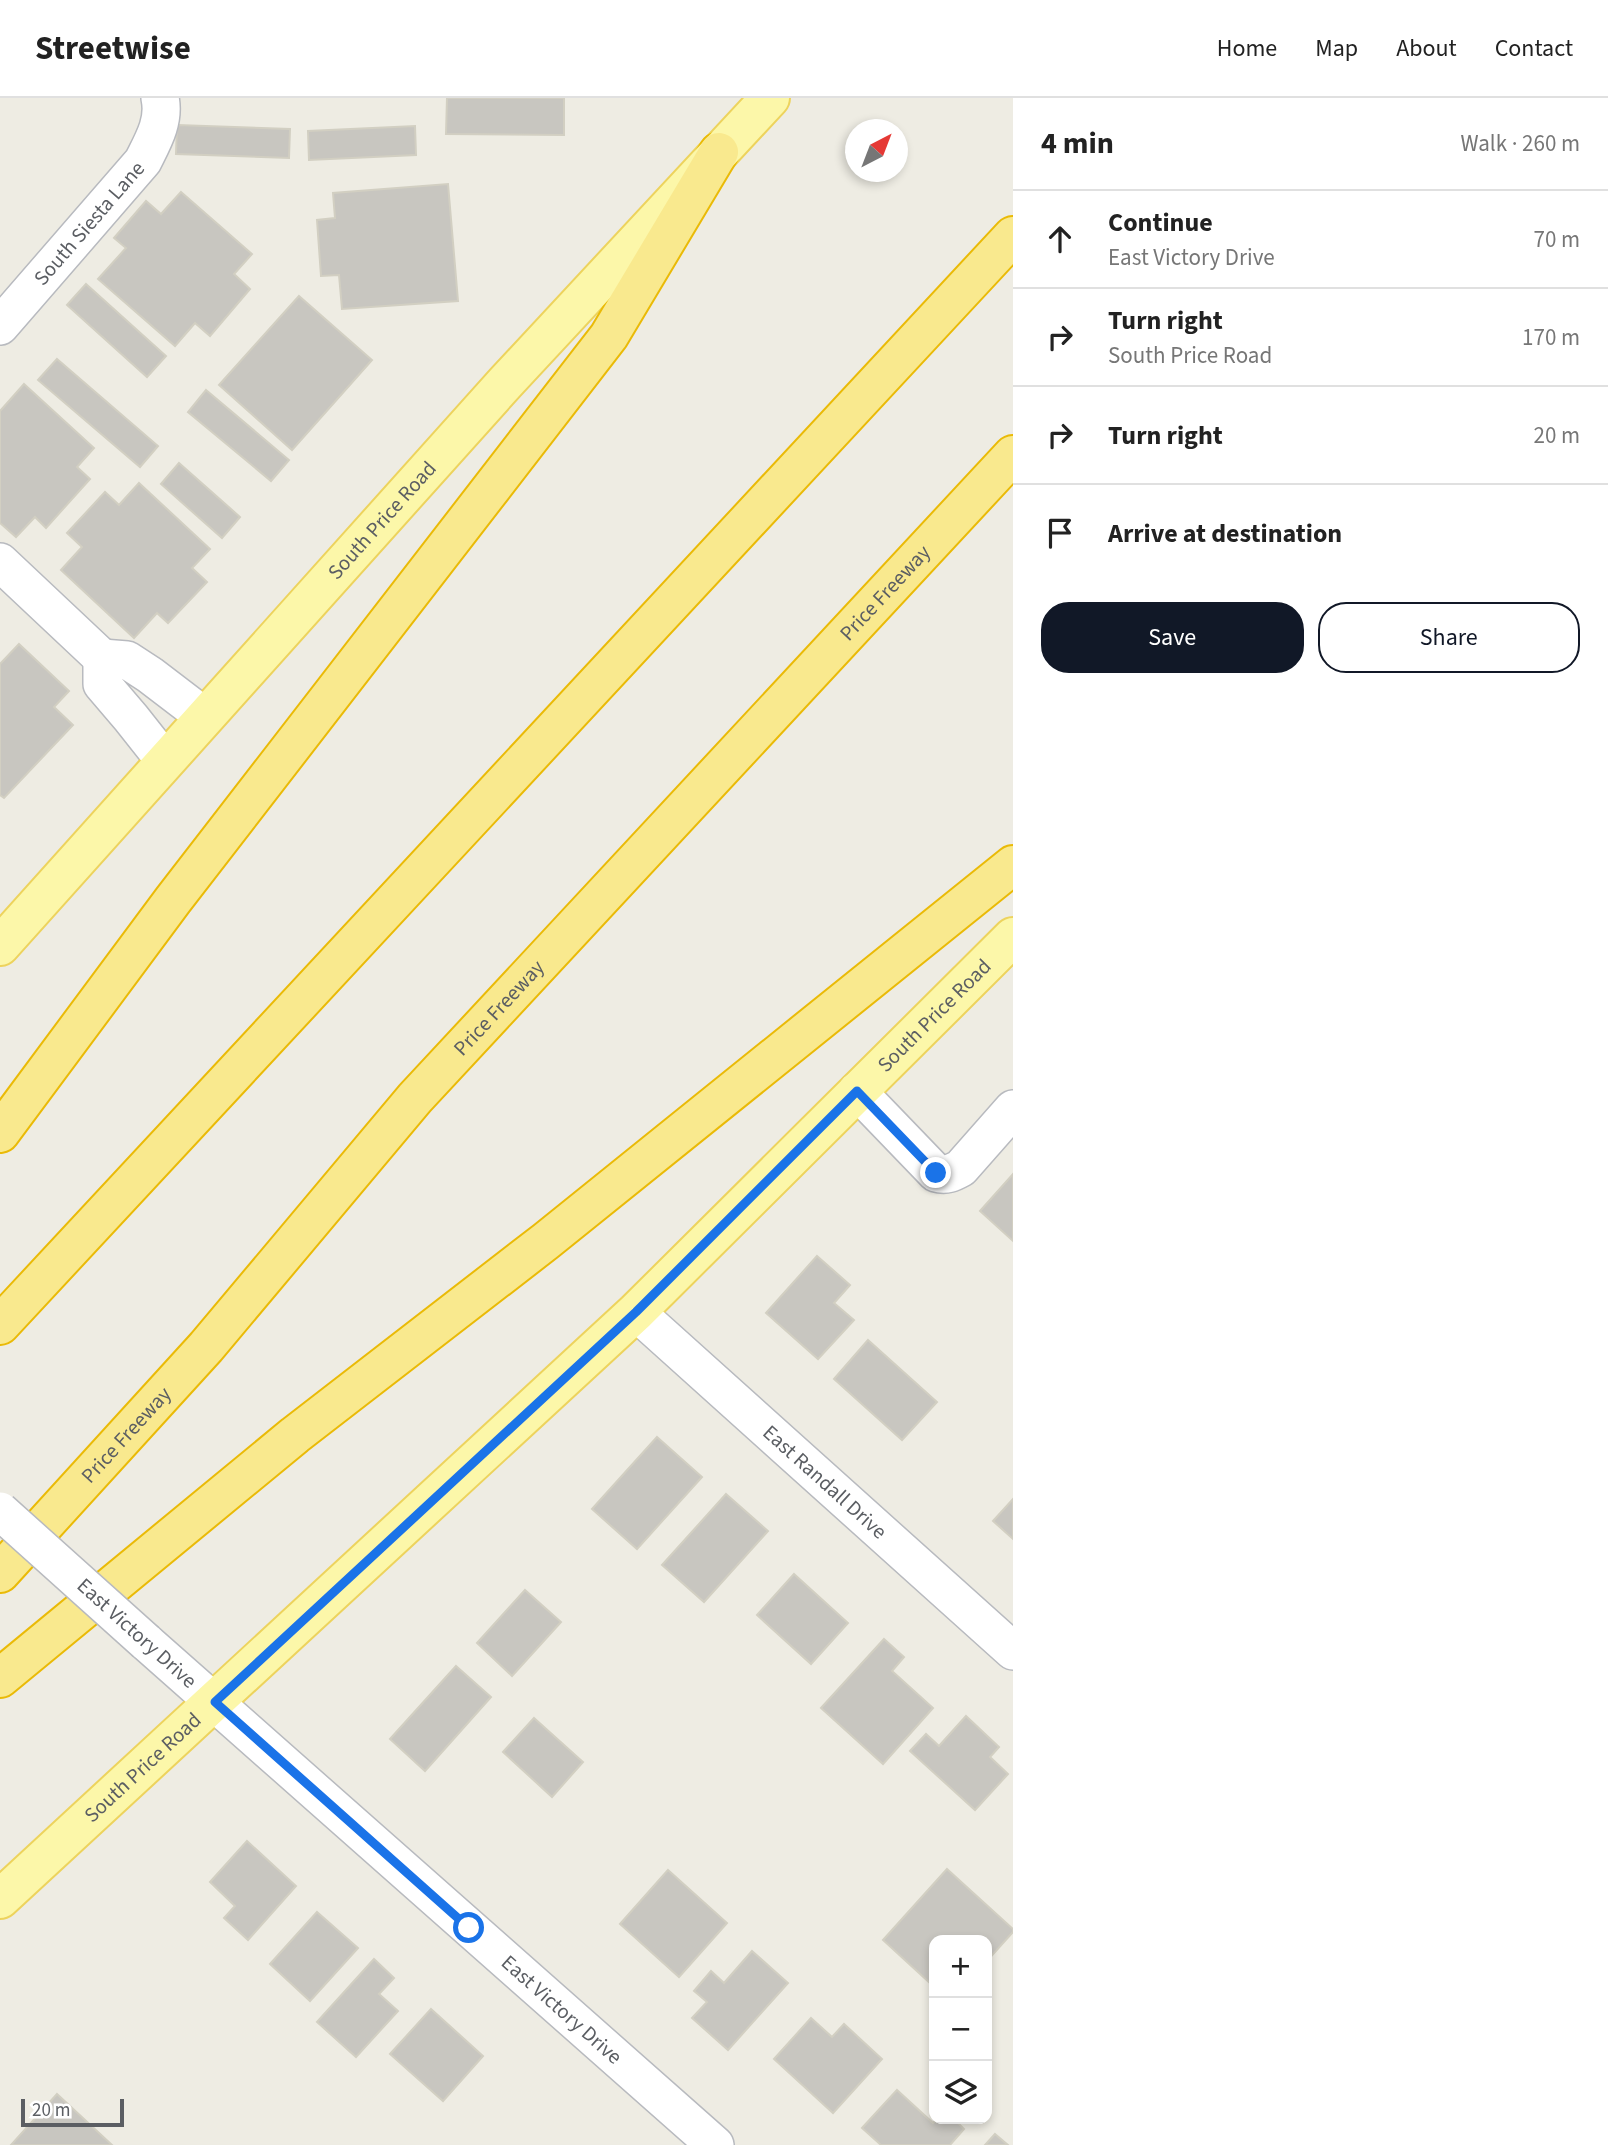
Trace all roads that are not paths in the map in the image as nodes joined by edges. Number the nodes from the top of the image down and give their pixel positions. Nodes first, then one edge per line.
1 (770, 98) edge
2 (161, 104) edge
3 (719, 152) junction
4 (1013, 236) edge
5 (0, 326) edge
6 (1013, 455) edge
7 (0, 562) edge
8 (102, 658) junction
9 (205, 717) junction
10 (165, 761) junction
11 (1013, 865) edge
12 (1013, 937) edge
13 (0, 946) edge
14 (857, 1091) junction
15 (1013, 1109) edge
16 (0, 1133) edge
17 (636, 1312) junction
18 (0, 1325) edge
19 (0, 1511) edge
20 (0, 1573) edge
21 (1013, 1651) edge
22 (0, 1678) edge
23 (215, 1702) junction
24 (0, 1899) edge
25 (715, 2145) edge

1 - 3 main road, South Price Road
2 - 5 street, South Siesta Lane
3 - 9 main road, South Price Road
3 - 16 highway
4 - 18 highway
6 - 20 highway, Price Freeway
7 - 8 street
8 - 9 street
8 - 10 street
9 - 10 main road, South Price Road
10 - 13 main road, South Price Road
11 - 22 highway
12 - 14 main road, South Price Road
14 - 15 street
14 - 17 main road, South Price Road
17 - 21 street, East Randall Drive
17 - 23 main road, South Price Road
19 - 23 street, East Victory Drive, bridge
23 - 24 main road, South Price Road
23 - 25 street, East Victory Drive

